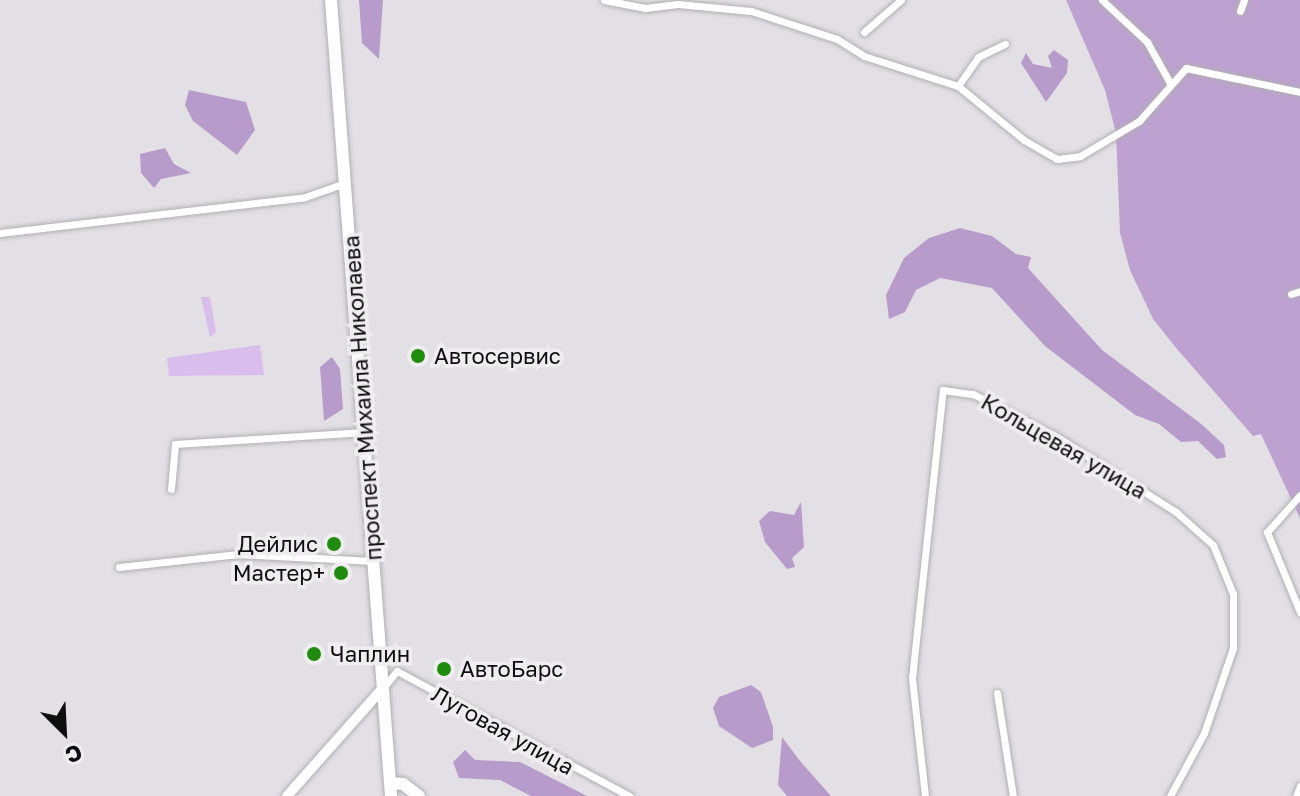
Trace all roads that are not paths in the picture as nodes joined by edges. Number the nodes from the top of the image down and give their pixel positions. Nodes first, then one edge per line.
1 (331, 0) edge
2 (604, 0) edge
3 (901, 0) edge
4 (1102, 0) edge
5 (1244, 0) edge
6 (1240, 11) dead end
7 (864, 32) dead end
8 (1005, 44) dead end
9 (1170, 83) junction
10 (958, 86) junction
11 (1300, 92) edge
12 (346, 183) junction
13 (0, 233) edge
14 (1300, 291) edge
15 (1291, 294) dead end
16 (365, 432) junction
17 (171, 489) dead end
18 (1300, 495) edge
19 (374, 561) junction
20 (119, 567) dead end
21 (1300, 612) edge
22 (383, 688) junction
23 (997, 693) dead end
24 (1300, 786) edge
25 (391, 789) edge
26 (287, 796) edge
27 (419, 796) edge
28 (629, 796) edge
29 (925, 796) edge
30 (1013, 796) edge
31 (1170, 796) edge
32 (1296, 796) edge

1 - 12 main road, проспект Михаила Николаева
2 - 10 street
3 - 7 street
4 - 9 street
5 - 6 street
8 - 10 street
9 - 10 street
9 - 11 street
12 - 13 street
12 - 16 main road, проспект Михаила Николаева
14 - 15 street
16 - 17 street
16 - 19 main road, проспект Михаила Николаева
18 - 21 street
19 - 20 street
19 - 22 main road, проспект Михаила Николаева
22 - 25 main road, проспект Михаила Николаева
22 - 26 main road
22 - 28 street, Луговая улица
23 - 30 street
24 - 32 street
25 - 27 main road
29 - 31 street, Кольцевая улица

